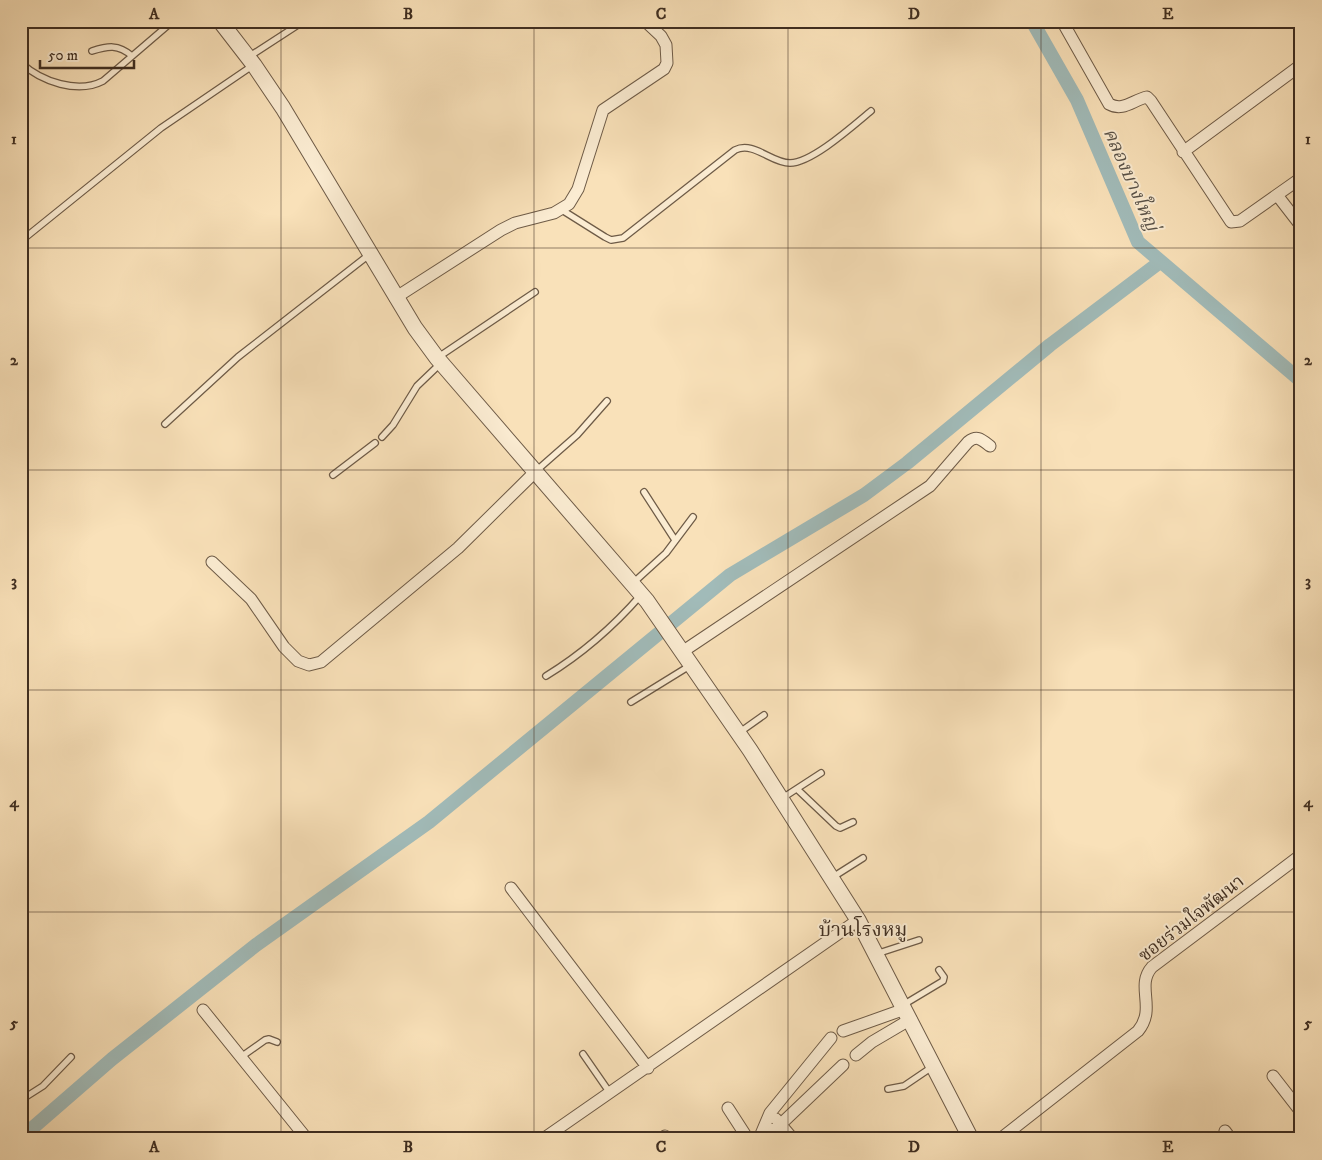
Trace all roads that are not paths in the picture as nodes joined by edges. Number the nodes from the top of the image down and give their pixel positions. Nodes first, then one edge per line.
1 (173, 21) edge
2 (220, 21) edge
3 (304, 21) edge
4 (646, 21) edge
5 (1062, 21) edge
6 (92, 52) dead end
7 (132, 56) junction
8 (251, 61) junction
9 (21, 64) edge
10 (1301, 65) edge
11 (871, 110) dead end
12 (1183, 152) junction
13 (1301, 178) edge
14 (1277, 195) junction
15 (562, 210) junction
16 (1301, 226) edge
17 (21, 241) edge
18 (370, 254) junction
19 (535, 292) dead end
20 (395, 298) junction
21 (439, 360) junction
22 (608, 401) dead end
23 (165, 424) dead end
24 (382, 437) dead end
25 (375, 443) dead end
26 (990, 446) dead end
27 (536, 472) junction
28 (334, 475) dead end
29 (644, 492) dead end
30 (693, 517) dead end
31 (675, 540) junction
32 (212, 562) dead end
33 (641, 592) junction
34 (686, 658) junction
35 (546, 676) dead end
36 (631, 702) dead end
37 (764, 715) dead end
38 (738, 734) junction
39 (821, 773) dead end
40 (797, 789) junction
41 (781, 799) junction
42 (852, 822) dead end
43 (1301, 855) edge
44 (863, 858) dead end
45 (831, 878) junction
46 (511, 888) dead end
47 (858, 920) junction
48 (919, 940) dead end
49 (876, 954) junction
50 (938, 970) dead end
51 (203, 1010) dead end
52 (906, 1011) junction
53 (843, 1031) dead end
54 (831, 1038) dead end
55 (277, 1042) dead end
56 (583, 1054) dead end
57 (856, 1055) dead end
58 (241, 1056) junction
59 (71, 1057) dead end
60 (843, 1065) dead end
61 (934, 1066) junction
62 (648, 1068) junction
63 (1273, 1076) dead end
64 (888, 1089) dead end
65 (610, 1093) junction
66 (21, 1100) edge
67 (728, 1108) dead end
68 (1301, 1112) edge
69 (770, 1113) junction
70 (781, 1124) junction
71 (307, 1139) edge
72 (542, 1139) edge
73 (748, 1139) edge
74 (759, 1139) edge
75 (792, 1139) edge
76 (971, 1139) edge
77 (1000, 1139) edge

1 - 7 lane
2 - 8 street
3 - 8 lane
4 - 15 street
5 - 12 street
6 - 7 lane
7 - 9 lane
8 - 17 lane
8 - 18 street
10 - 12 street
11 - 15 lane
12 - 14 street
13 - 14 street
14 - 16 street
15 - 20 street
18 - 20 street
18 - 23 lane
19 - 21 lane
20 - 21 street
21 - 24 lane
21 - 27 street
22 - 27 lane
25 - 28 lane
26 - 34 street
27 - 32 street
27 - 33 street
29 - 31 lane
30 - 31 lane
31 - 33 lane
33 - 34 street
33 - 35 lane
34 - 36 lane
34 - 38 street
37 - 38 lane
38 - 41 street
39 - 40 lane
40 - 41 lane
40 - 42 lane
41 - 45 street
43 - 77 street, ซอยร่วมใจพัฒนา
44 - 45 lane
45 - 47 street
46 - 62 street
47 - 49 street
47 - 62 street
48 - 49 lane
49 - 52 street
50 - 52 lane
51 - 58 street
52 - 53 street
52 - 57 street
52 - 61 street
54 - 69 street
55 - 58 lane
56 - 65 lane
58 - 71 street
59 - 66 lane
60 - 70 street
61 - 64 lane
61 - 76 street
62 - 65 street
63 - 68 street
65 - 72 street
67 - 73 street
69 - 70 street
69 - 74 street
70 - 74 street
70 - 75 street

